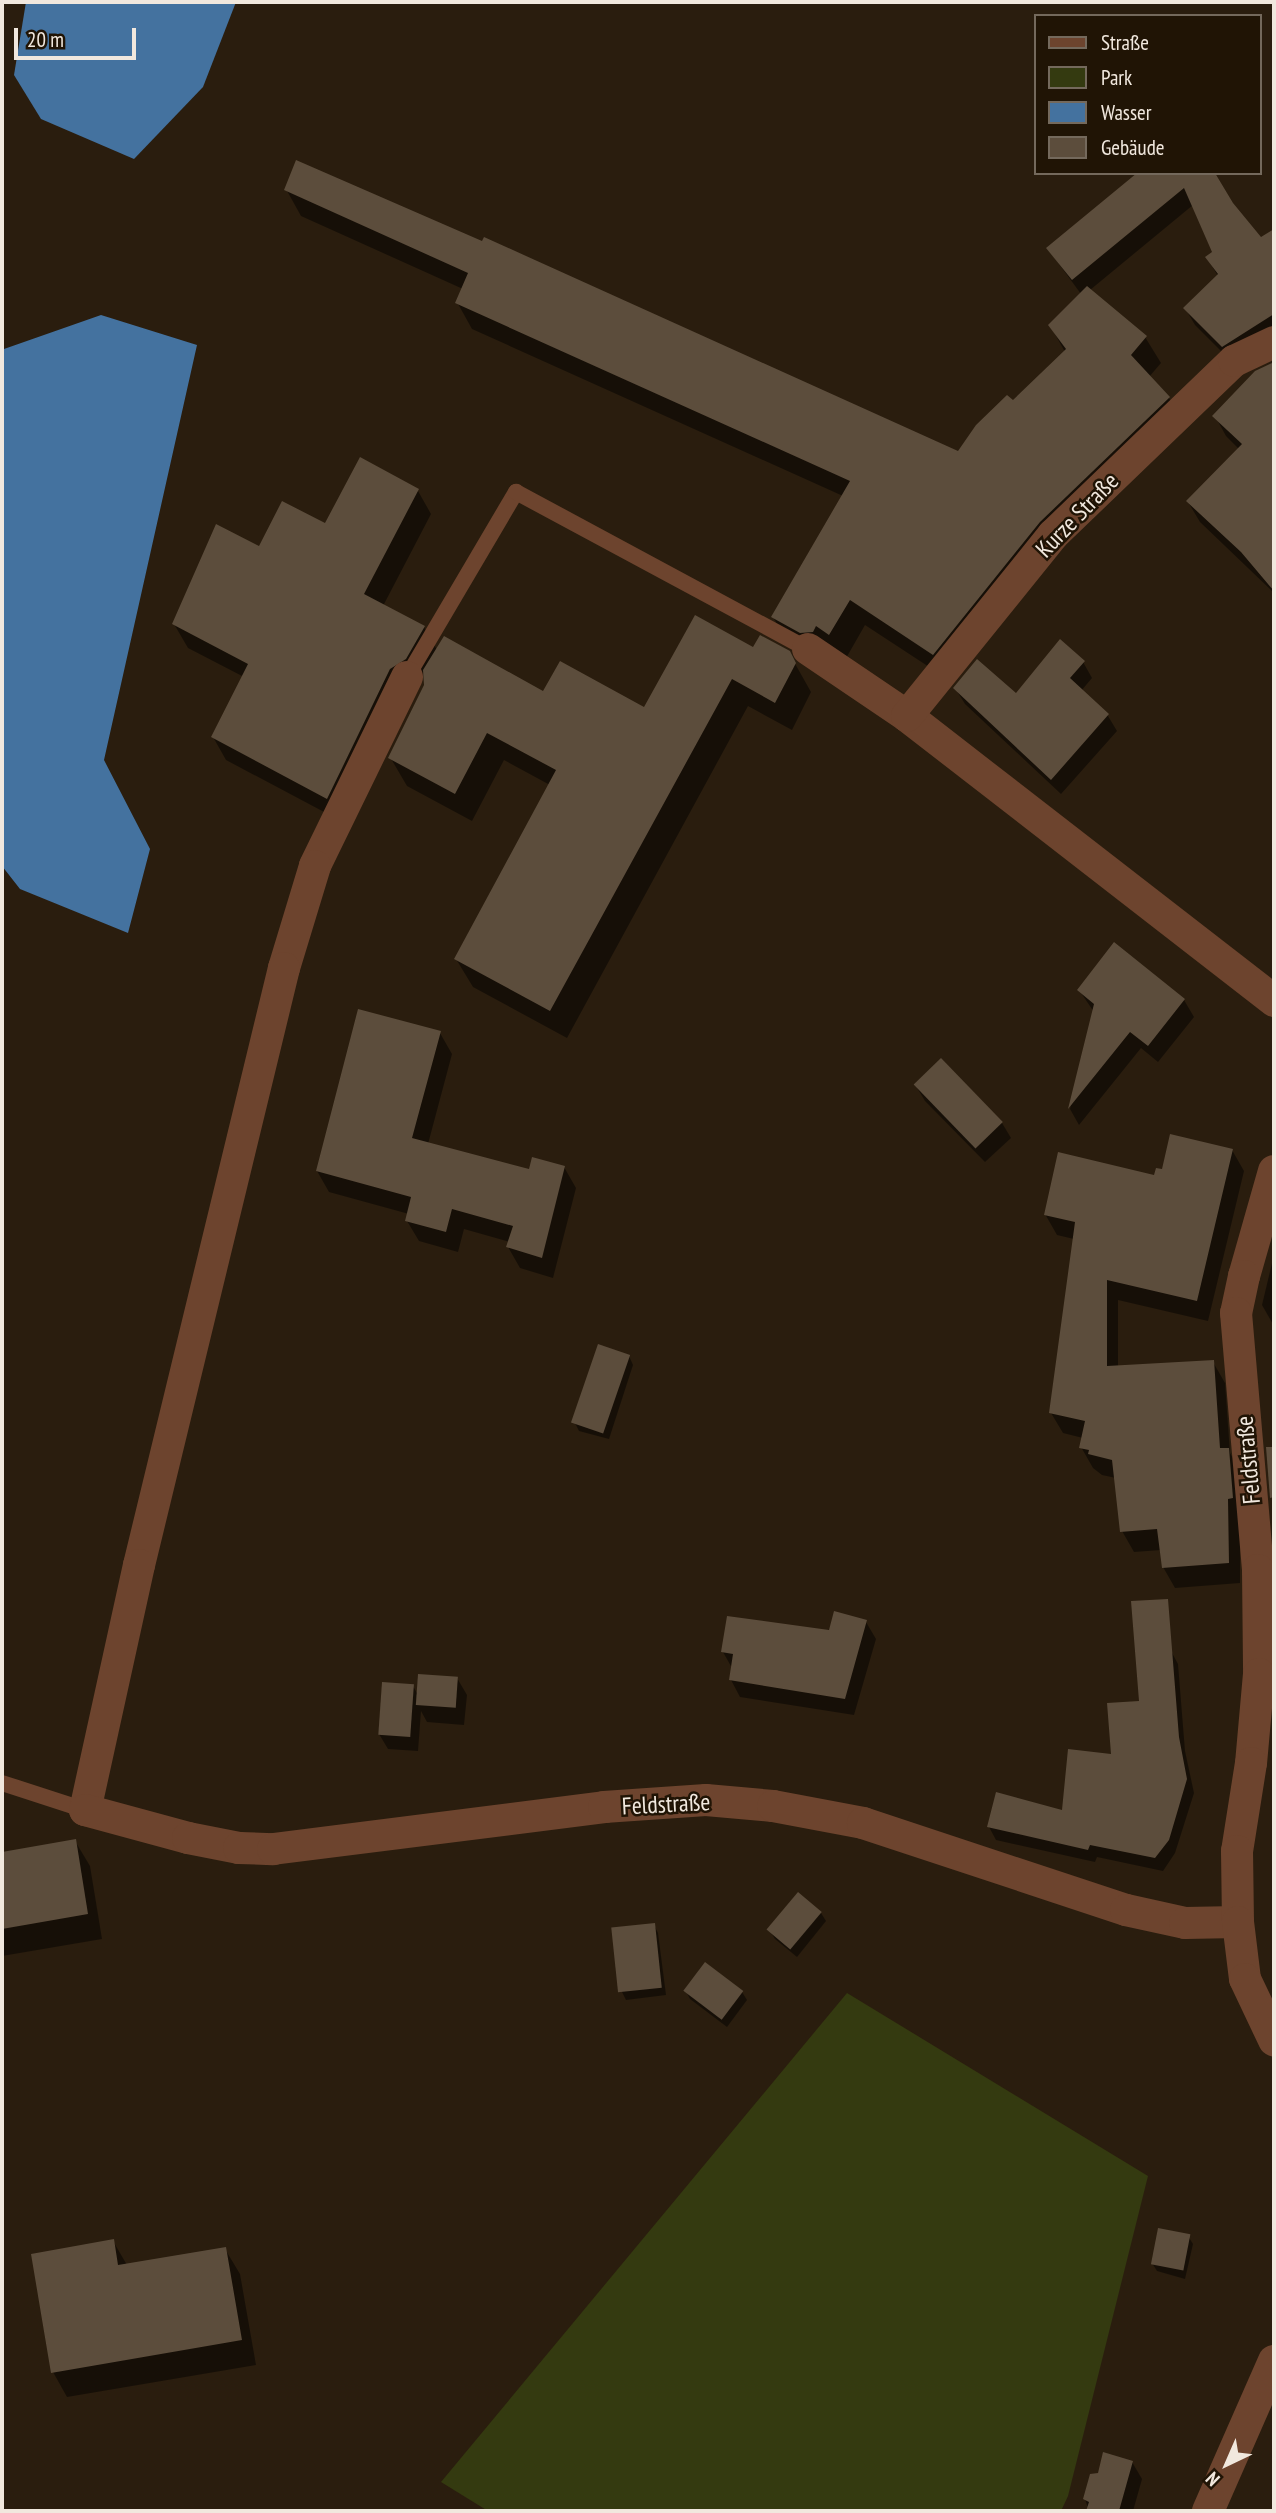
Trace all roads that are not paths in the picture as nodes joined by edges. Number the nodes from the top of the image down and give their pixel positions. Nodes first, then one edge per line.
1 (1274, 341) edge
2 (808, 649) joint
3 (407, 677) joint
4 (907, 716) junction
5 (1274, 1002) edge
6 (1274, 1171) edge
7 (2, 1783) edge
8 (85, 1810) junction
9 (1237, 1922) junction
10 (1274, 2040) edge
11 (1274, 2361) edge
12 (1208, 2511) edge

1 - 4 street, Kurze Straße
2 - 3 lane
2 - 4 street
3 - 8 street
4 - 5 street
6 - 9 street, Feldstraße
7 - 8 lane
8 - 9 street, Feldstraße
9 - 10 street, Feldstraße
11 - 12 street

